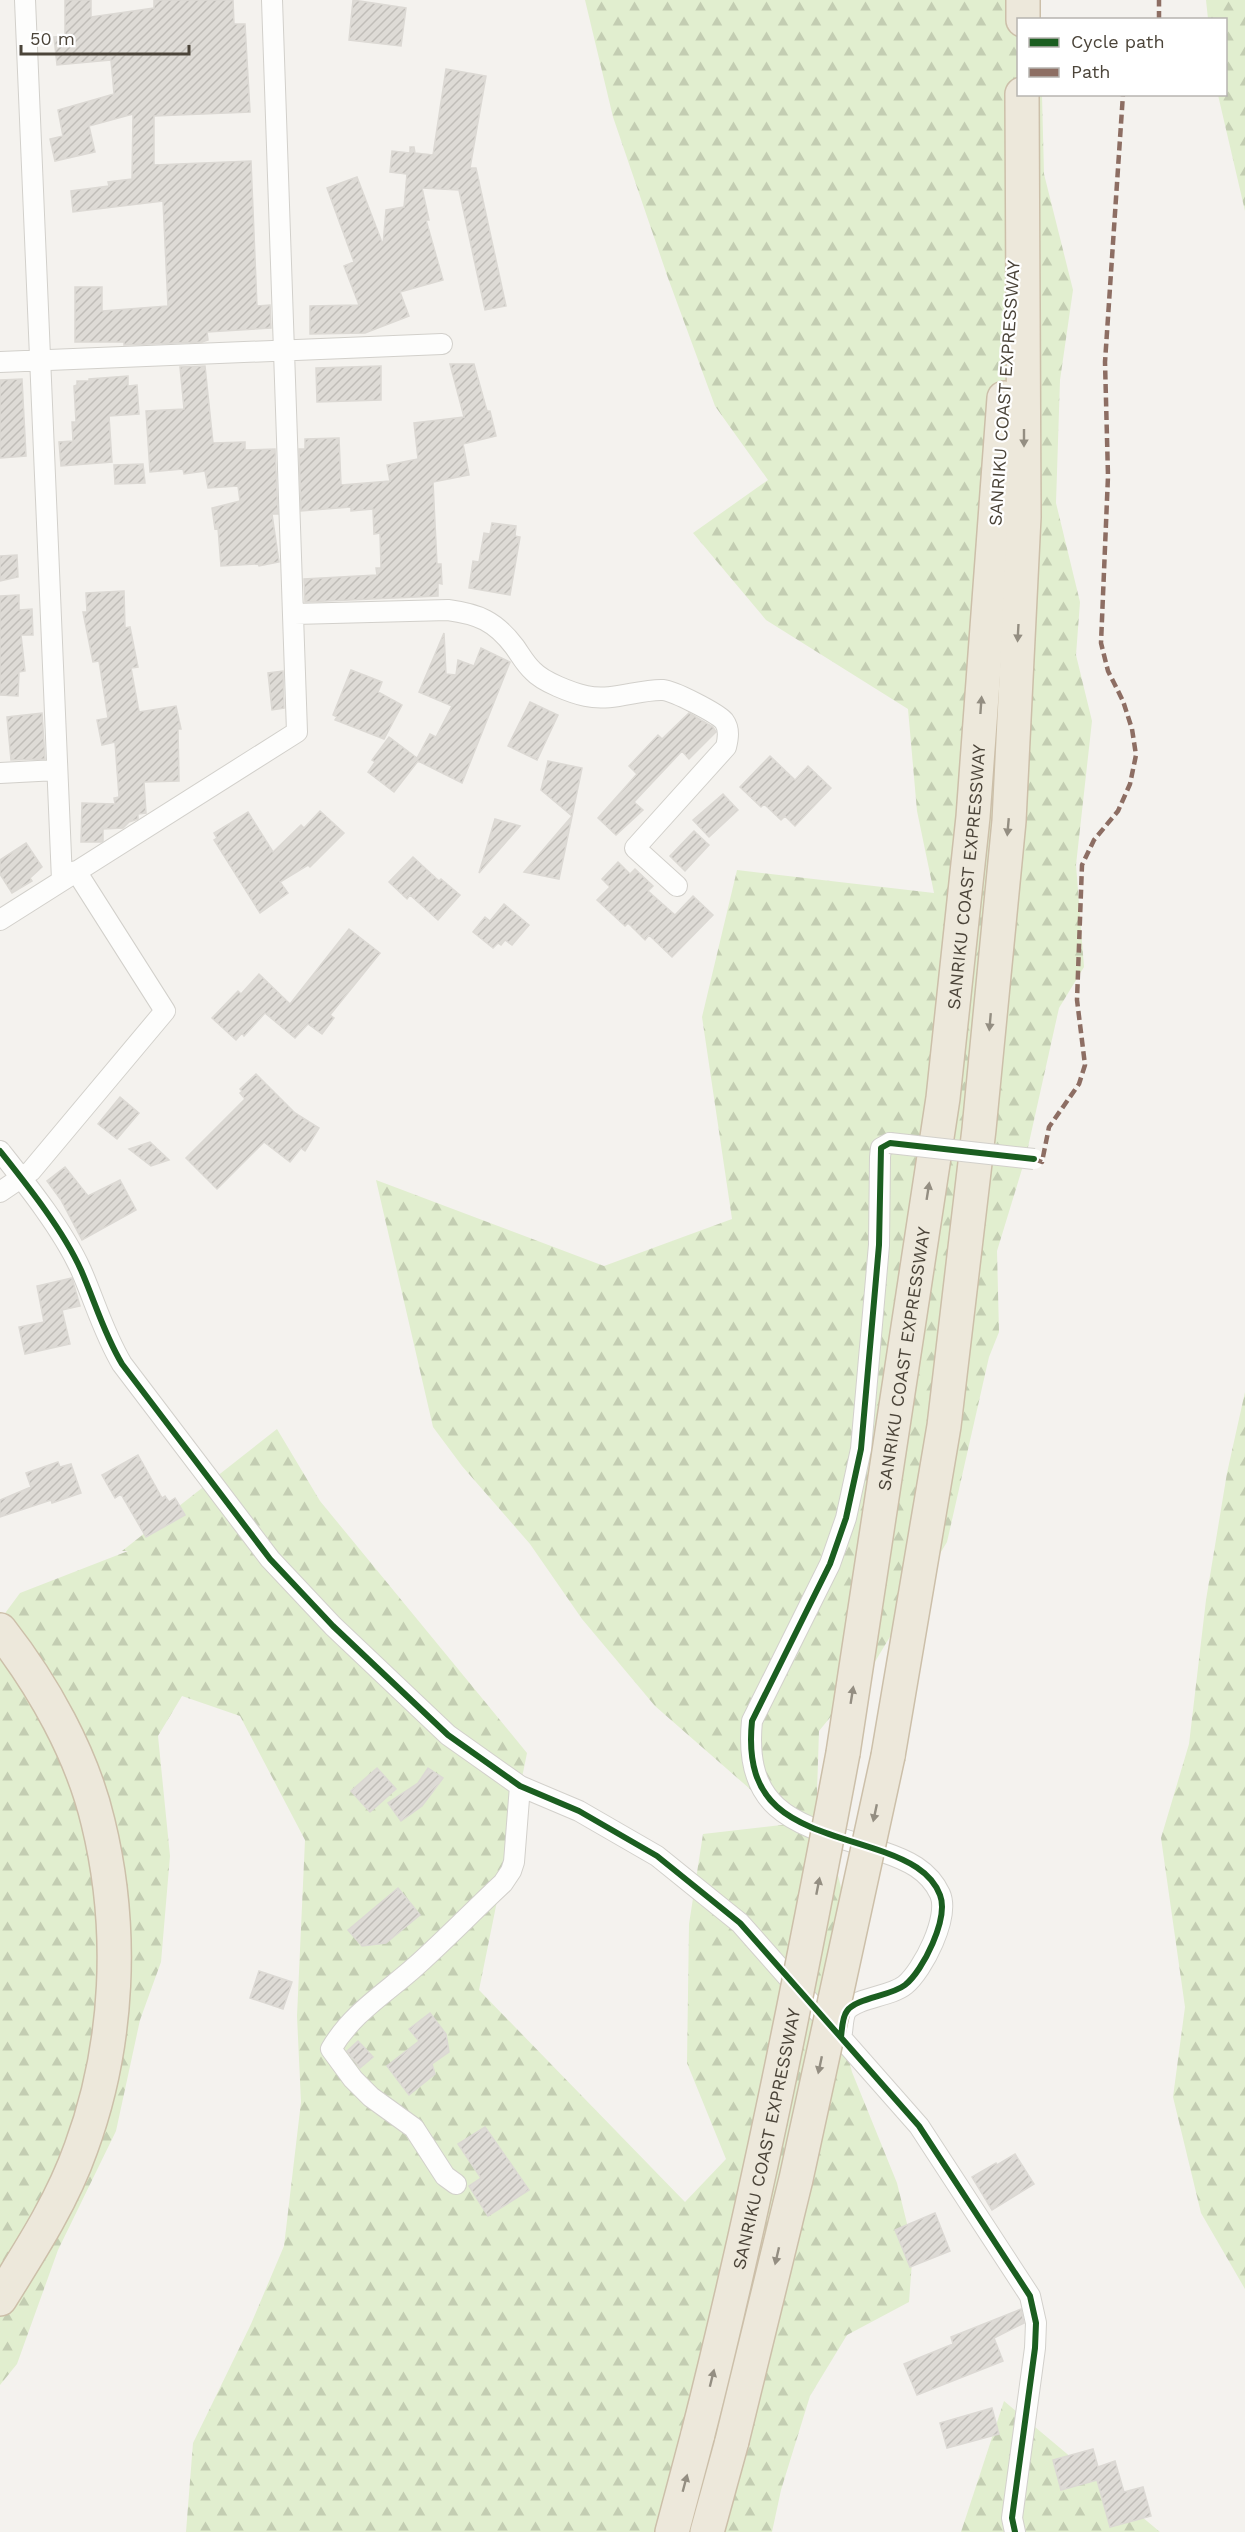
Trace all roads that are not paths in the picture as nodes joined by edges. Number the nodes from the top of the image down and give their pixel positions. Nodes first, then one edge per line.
1 (26, 0) edge
2 (272, 0) edge
3 (1023, 0) edge
4 (1023, 18) edge
5 (1023, 96) edge
6 (1022, 169) junction
7 (442, 344) dead end
8 (284, 350) junction
9 (40, 360) junction
10 (0, 362) edge
11 (294, 614) junction
12 (57, 770) junction
13 (0, 773) edge
14 (69, 876) junction
15 (677, 886) dead end
16 (0, 920) edge
17 (0, 1151) edge
18 (1034, 1159) dead end
19 (22, 1178) junction
20 (0, 1192) edge
21 (0, 1630) edge
22 (520, 1786) junction
23 (841, 2037) junction
24 (456, 2184) dead end
25 (0, 2299) edge
26 (672, 2532) edge
27 (707, 2532) edge
28 (1015, 2532) edge

1 - 9 street
2 - 8 street
3 - 4 highway
5 - 6 highway, SANRIKU COAST EXPRESSWAY
26 -> 6 highway, SANRIKU COAST EXPRESSWAY, bridge
6 -> 27 highway, SANRIKU COAST EXPRESSWAY, bridge
7 - 8 street
8 - 9 street
8 - 11 street
9 - 10 street
9 - 12 street
11 - 14 street
11 - 15 street
12 - 13 street
12 - 14 street
14 - 16 street
14 - 19 street
17 - 19 street
18 - 23 street, bridge
19 - 20 street
19 - 22 street
21 - 25 highway
22 - 23 street
22 - 24 street
23 - 28 street

